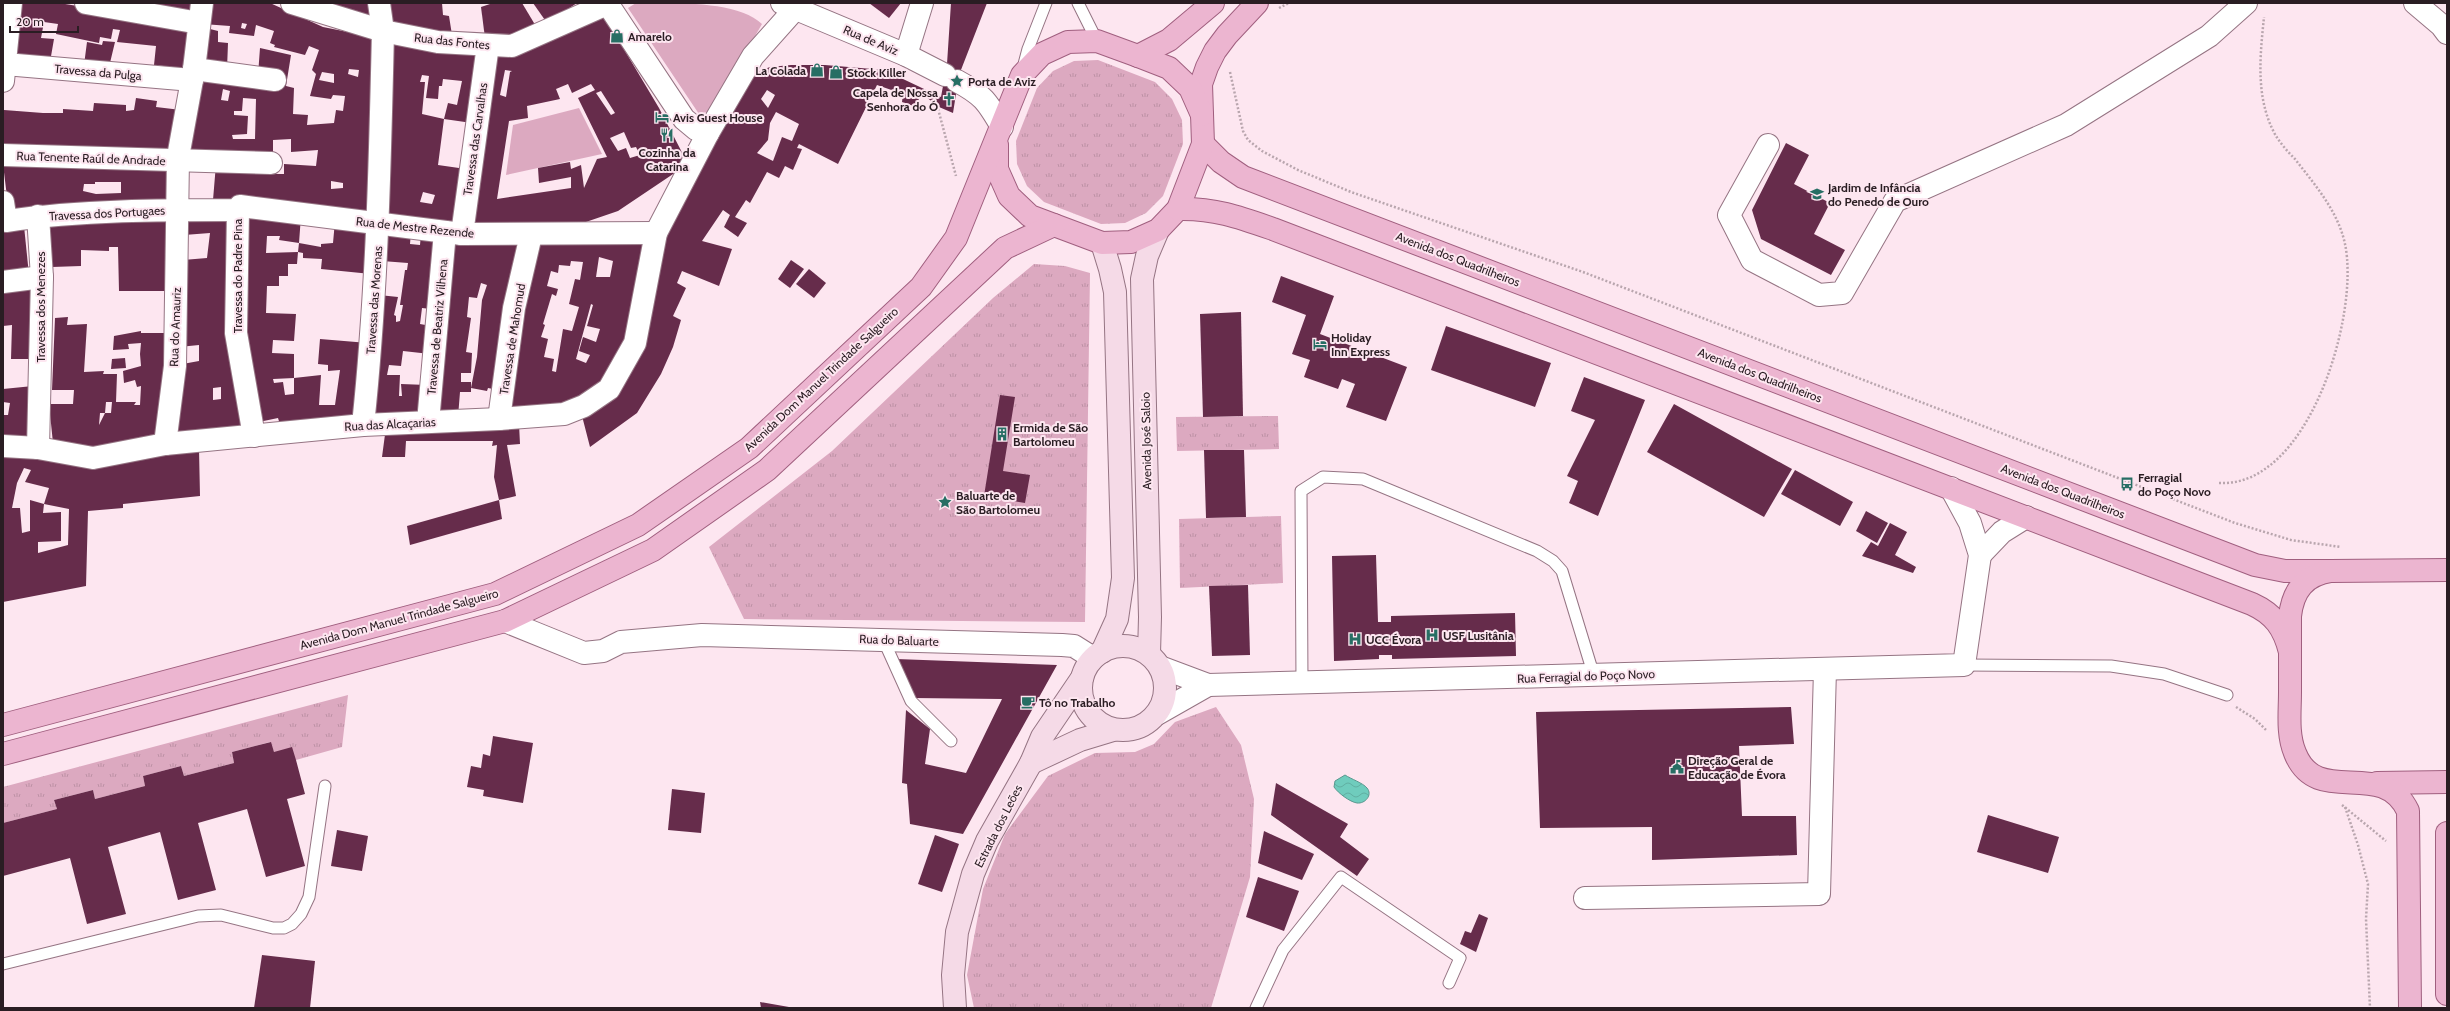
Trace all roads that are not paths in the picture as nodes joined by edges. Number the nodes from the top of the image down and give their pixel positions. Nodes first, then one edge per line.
1 (11, 3) edge
2 (86, 3) edge
3 (292, 3) edge
4 (378, 3) edge
5 (607, 3) edge
6 (922, 3) edge
7 (1046, 3) edge
8 (1078, 3) edge
9 (1213, 3) edge
10 (2246, 3) edge
11 (2415, 3) edge
12 (791, 5) edge
13 (1267, 6) edge
14 (200, 13) edge
15 (383, 31) junction
16 (2447, 33) edge
17 (1097, 41) junction
18 (488, 45) junction
19 (906, 55) junction
20 (1138, 56) junction
21 (4, 73) edge
22 (193, 74) junction
23 (1022, 75) junction
24 (275, 80) dead end
25 (1202, 115) junction
26 (708, 133) junction
27 (999, 133) junction
28 (1203, 144) junction
29 (1768, 145) dead end
30 (3, 155) edge
31 (178, 161) junction
32 (271, 163) dead end
33 (3, 202) edge
34 (1178, 209) junction
35 (177, 210) junction
36 (238, 210) junction
37 (38, 216) junction
38 (379, 224) junction
39 (1054, 225) junction
40 (1158, 230) junction
41 (454, 233) junction
42 (656, 233) junction
43 (531, 235) junction
44 (1102, 243) junction
45 (42, 277) junction
46 (3, 282) edge
47 (499, 419) junction
48 (428, 422) junction
49 (363, 425) junction
50 (254, 436) junction
51 (165, 444) junction
52 (3, 446) edge
53 (38, 448) junction
54 (1950, 488) junction
55 (2026, 517) junction
56 (1980, 555) junction
57 (2447, 570) edge
58 (2331, 571) junction
59 (505, 622) junction
60 (883, 639) junction
61 (2290, 652) junction
62 (1097, 655) junction
63 (1154, 660) junction
64 (1964, 665) junction
65 (1825, 669) junction
66 (1594, 676) junction
67 (1082, 678) junction
68 (1302, 684) junction
69 (1208, 685) junction
70 (2227, 695) dead end
71 (1157, 714) junction
72 (3, 725) edge
73 (1113, 730) junction
74 (951, 741) dead end
75 (3, 754) edge
76 (1031, 763) junction
77 (2447, 782) edge
78 (2363, 783) junction
79 (325, 786) dead end
80 (2447, 833) edge
81 (1585, 898) dead end
82 (3, 964) edge
83 (1449, 983) dead end
84 (2447, 994) edge
85 (955, 1008) edge
86 (1256, 1008) edge
87 (2410, 1008) edge

1 - 21 street
2 - 14 street
3 - 15 street, Rua das Fontes
4 - 15 street, Travessa das Morenas
5 - 18 street, Rua das Fontes
5 - 26 street
6 - 19 street
7 - 23 lane
8 - 17 lane
9 - 20 main road
10 - 29 street
11 - 16 street
12 - 19 street, Rua de Aviz
12 - 26 street, Rua de Aviz
13 - 25 main road
14 - 22 street
15 - 18 street, Rua das Fontes
15 - 38 street, Travessa das Morenas
17 - 20 main road, Avenida Dom Manuel Trindade Salgueiro
17 - 23 main road, Avenida Dom Manuel Trindade Salgueiro
18 - 41 street, Travessa das Carvalhas
19 - 27 street, Rua de Aviz
20 - 25 main road, Avenida Dom Manuel Trindade Salgueiro
21 - 22 street, Travessa da Pulga
22 - 24 street, Travessa da Pulga
22 - 31 street
23 - 27 main road, Avenida Dom Manuel Trindade Salgueiro
25 - 28 main road, Avenida Dom Manuel Trindade Salgueiro
26 - 42 street, Rua de Aviz
27 - 39 main road, Avenida Dom Manuel Trindade Salgueiro
27 - 72 main road, Avenida Dom Manuel Trindade Salgueiro
28 - 34 main road, Avenida Dom Manuel Trindade Salgueiro
28 - 58 main road, Avenida dos Quadrilheiros
30 - 31 street, Rua Tenente Raúl de Andrade
31 - 32 street, Rua Tenente Raúl de Andrade
31 - 35 street, Rua do Amauriz
33 - 37 street
34 - 40 main road, Avenida Dom Manuel Trindade Salgueiro
34 - 54 main road
35 - 36 street, Rua de Mestre Rezende
35 - 37 street, Travessa dos Portugaes
35 - 51 street, Rua do Amauriz
36 - 38 street, Rua de Mestre Rezende
36 - 50 street, Travessa do Padre Pina
37 - 45 street, Travessa dos Menezes
38 - 41 street, Rua de Mestre Rezende
38 - 49 street, Travessa das Morenas
39 - 44 main road, Avenida Dom Manuel Trindade Salgueiro
39 - 59 main road
40 - 44 main road, Avenida Dom Manuel Trindade Salgueiro
40 - 63 main road, Avenida José Saloio
41 - 43 street, Rua de Mestre Rezende
41 - 48 street, Travessa de Beatriz Vilhena
42 - 43 street, Rua de Mestre Rezende
42 - 47 street, Rua das Alcaçarias
43 - 47 street, Travessa de Mahomud
44 - 62 main road
45 - 46 street
45 - 53 street, Travessa dos Menezes
47 - 48 street, Rua das Alcaçarias
48 - 49 street, Rua das Alcaçarias
49 - 50 street, Rua das Alcaçarias
50 - 51 street, Rua das Alcaçarias
51 - 53 street, Rua das Alcaçarias
52 - 53 street, Rua das Alcaçarias
54 - 55 main road
54 - 56 street
55 - 56 street
55 - 61 main road
56 - 64 street
57 - 58 main road
58 - 61 main road
59 - 60 street, Rua do Baluarte
59 - 75 main road
60 - 62 street, Rua do Baluarte
60 - 74 lane
61 - 78 main road
62 - 63 main road
62 - 67 main road
63 - 69 street
63 - 71 main road
64 - 65 street, Rua Ferragial do Poço Novo
64 - 70 lane
65 - 66 street, Rua Ferragial do Poço Novo
65 - 81 street
66 - 68 street, Rua Ferragial do Poço Novo
66 - 68 lane
67 - 73 main road
67 - 76 main road, Estrada dos Leões
68 - 69 street, Rua Ferragial do Poço Novo
69 - 71 street
71 - 73 main road
73 - 76 main road
76 - 85 main road, Estrada dos Leões
77 - 78 main road
78 - 87 main road
79 - 82 lane
80 - 84 main road
83 - 86 lane

